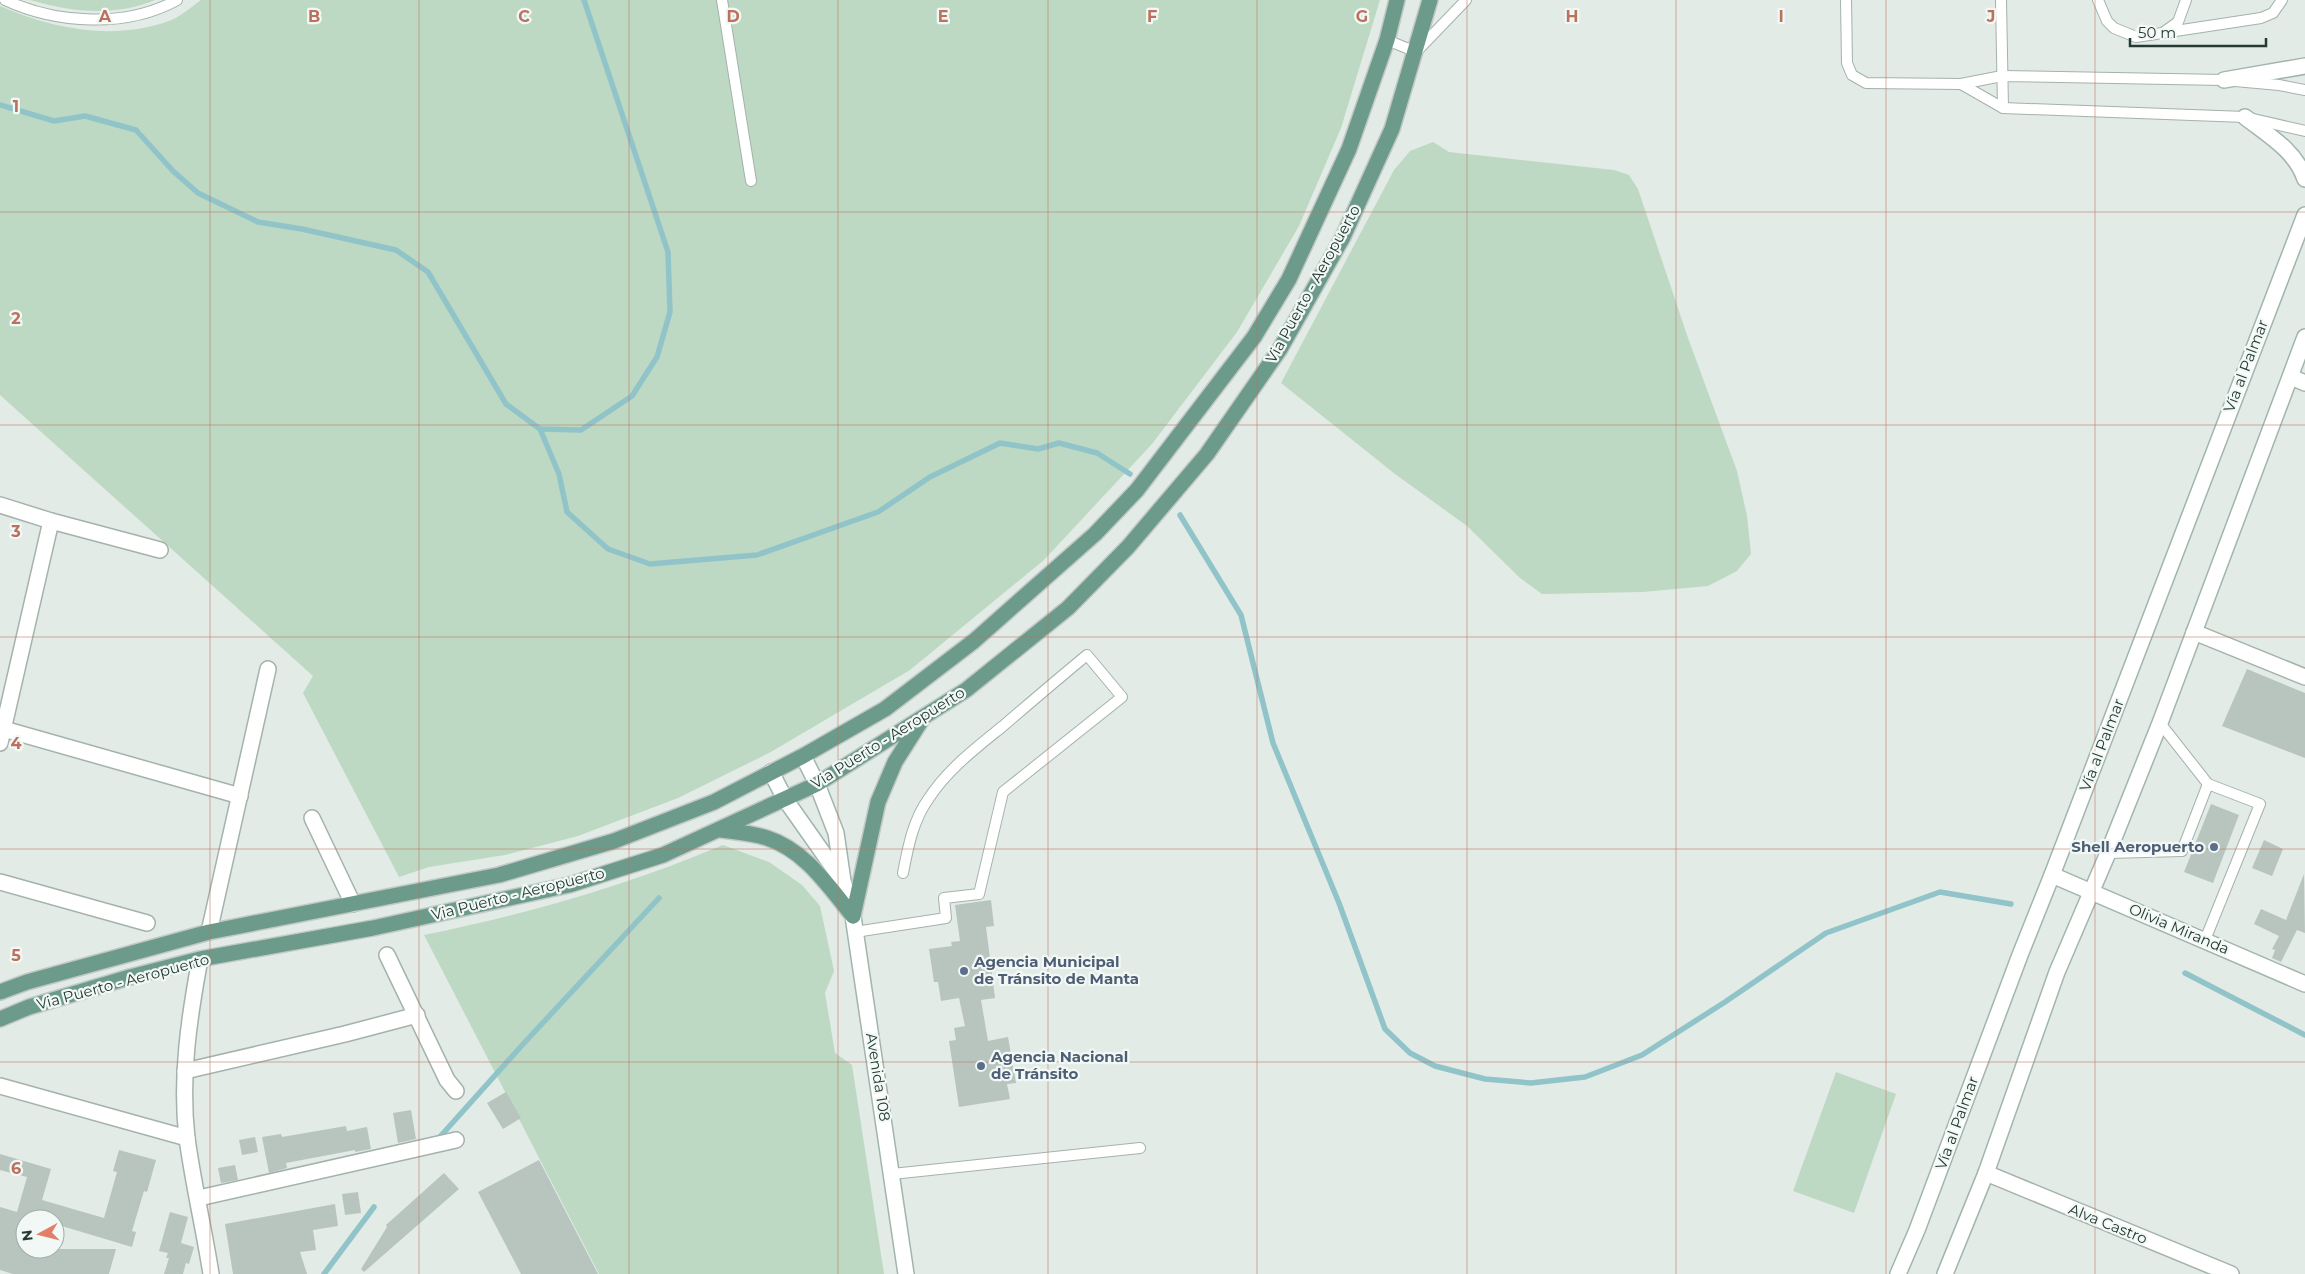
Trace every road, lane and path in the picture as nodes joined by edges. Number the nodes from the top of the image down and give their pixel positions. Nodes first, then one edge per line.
1 (5, 0) edge
2 (177, 0) edge
3 (722, 0) edge
4 (1397, 0) edge
5 (1430, 0) edge
6 (1466, 0) edge
7 (1846, 0) edge
8 (2000, 0) edge
9 (2098, 0) edge
10 (2186, 0) edge
11 (2282, 0) edge
12 (2162, 34) junction
13 (1387, 40) junction
14 (1416, 52) junction
15 (2305, 66) edge
16 (2002, 76) junction
17 (2224, 80) junction
18 (1961, 84) junction
19 (2305, 90) edge
20 (2003, 108) junction
21 (2245, 117) junction
22 (2305, 131) edge
23 (2305, 178) edge
24 (751, 181) dead end
25 (2305, 215) edge
26 (2305, 337) edge
27 (2298, 380) edge
28 (0, 505) edge
29 (51, 521) junction
30 (160, 550) dead end
31 (2194, 632) junction
32 (268, 669) dead end
33 (2305, 677) edge
34 (924, 718) junction
35 (2160, 723) junction
36 (1, 733) edge
37 (803, 756) junction
38 (771, 772) junction
39 (818, 784) junction
40 (2208, 784) junction
41 (240, 796) junction
42 (785, 800) junction
43 (312, 818) dead end
44 (721, 830) junction
45 (2108, 853) junction
46 (903, 873) dead end
47 (2052, 875) junction
48 (843, 881) junction
49 (0, 882) edge
50 (2091, 892) junction
51 (353, 904) junction
52 (853, 916) junction
53 (147, 924) dead end
54 (209, 932) junction
55 (855, 932) junction
56 (2205, 940) junction
57 (387, 955) dead end
58 (200, 959) junction
59 (2305, 984) edge
60 (0, 992) edge
61 (417, 1015) junction
62 (0, 1019) edge
63 (185, 1071) junction
64 (0, 1086) edge
65 (456, 1091) dead end
66 (187, 1138) junction
67 (456, 1140) dead end
68 (1140, 1148) dead end
69 (1986, 1173) junction
70 (892, 1174) junction
71 (199, 1198) junction
72 (211, 1274) edge
73 (906, 1274) edge
74 (1898, 1274) edge
75 (1945, 1274) edge
76 (2231, 1274) edge

1 - 2 lane
3 - 24 lane
4 - 13 main road, Via Puerto - Aeropuerto
5 - 14 main road, Via Puerto - Aeropuerto
6 - 14 lane
7 - 18 lane
8 - 16 lane
9 - 12 lane
10 - 12 lane
11 - 12 lane
13 - 14 lane
13 - 37 main road, Via Puerto - Aeropuerto
14 - 34 main road, Via Puerto - Aeropuerto
15 - 17 street
16 - 17 lane
16 - 18 lane
16 - 20 lane
17 - 19 lane
18 - 20 lane
20 - 21 lane
21 - 22 lane
21 - 23 street
25 - 47 street, Vía al Palmar
26 - 27 street
27 - 31 street
28 - 29 street
29 - 30 street
29 - 36 street
31 - 33 street
31 - 35 street
32 - 41 street
34 - 39 main road, Via Puerto - Aeropuerto
34 - 52 main road
35 - 40 lane
35 - 45 street
36 - 41 street
37 - 38 main road, Via Puerto - Aeropuerto
37 - 39 street, Avenida 108
38 - 42 street, Avenida 108
38 - 51 main road, Via Puerto - Aeropuerto
39 - 42 main road, Via Puerto - Aeropuerto
39 - 48 street, Avenida 108
40 - 45 lane
40 - 56 lane
41 - 54 street
42 - 44 main road, Via Puerto - Aeropuerto
42 - 48 street, Avenida 108
43 - 51 street
44 - 52 main road
44 - 58 main road, Via Puerto - Aeropuerto
45 - 50 street
46 - 55 lane
47 - 50 street, Olivia Miranda
47 - 74 street, Vía al Palmar
48 - 52 street, Avenida 108
49 - 53 street
50 - 56 street, Olivia Miranda
50 - 69 street
51 - 54 main road, Via Puerto - Aeropuerto
52 - 55 street, Avenida 108
54 - 60 main road, Via Puerto - Aeropuerto
55 - 70 street, Avenida 108
56 - 59 street, Olivia Miranda
57 - 61 street
58 - 62 main road, Via Puerto - Aeropuerto
58 - 63 street
61 - 63 street
61 - 65 street
63 - 66 street
64 - 66 street
66 - 71 street
67 - 71 street
68 - 70 lane
69 - 75 street
69 - 76 street, Alva Castro
70 - 73 street, Avenida 108
71 - 72 street

